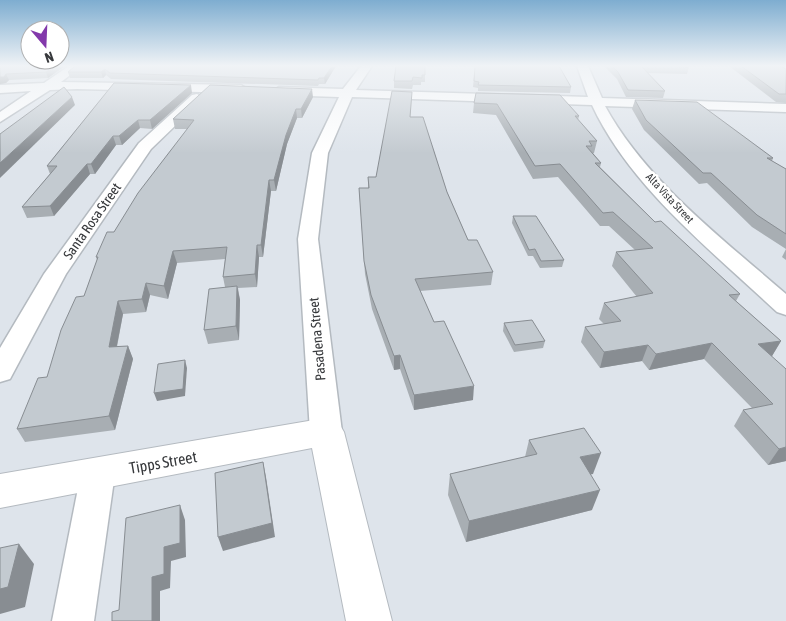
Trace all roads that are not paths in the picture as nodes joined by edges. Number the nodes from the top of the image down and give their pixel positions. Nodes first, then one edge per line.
1 (35, 95) edge
2 (200, 95) edge
3 (346, 95) edge
4 (409, 95) edge
5 (594, 95) edge
6 (597, 101) junction
7 (786, 108) edge
8 (0, 118) edge
9 (786, 307) edge
10 (0, 372) edge
11 (326, 432) junction
12 (98, 474) junction
13 (0, 491) edge
14 (74, 621) edge
15 (369, 621) edge

1 - 8 street
2 - 10 street, Santa Rosa Street
3 - 11 street, Pasadena Street
4 - 6 street
5 - 6 street, Alta Vista Street
6 - 7 street
6 - 9 street, Alta Vista Street
11 - 12 street, Tipps Street
11 - 15 street, Pasadena Street
12 - 13 street, Tipps Street
12 - 14 street

